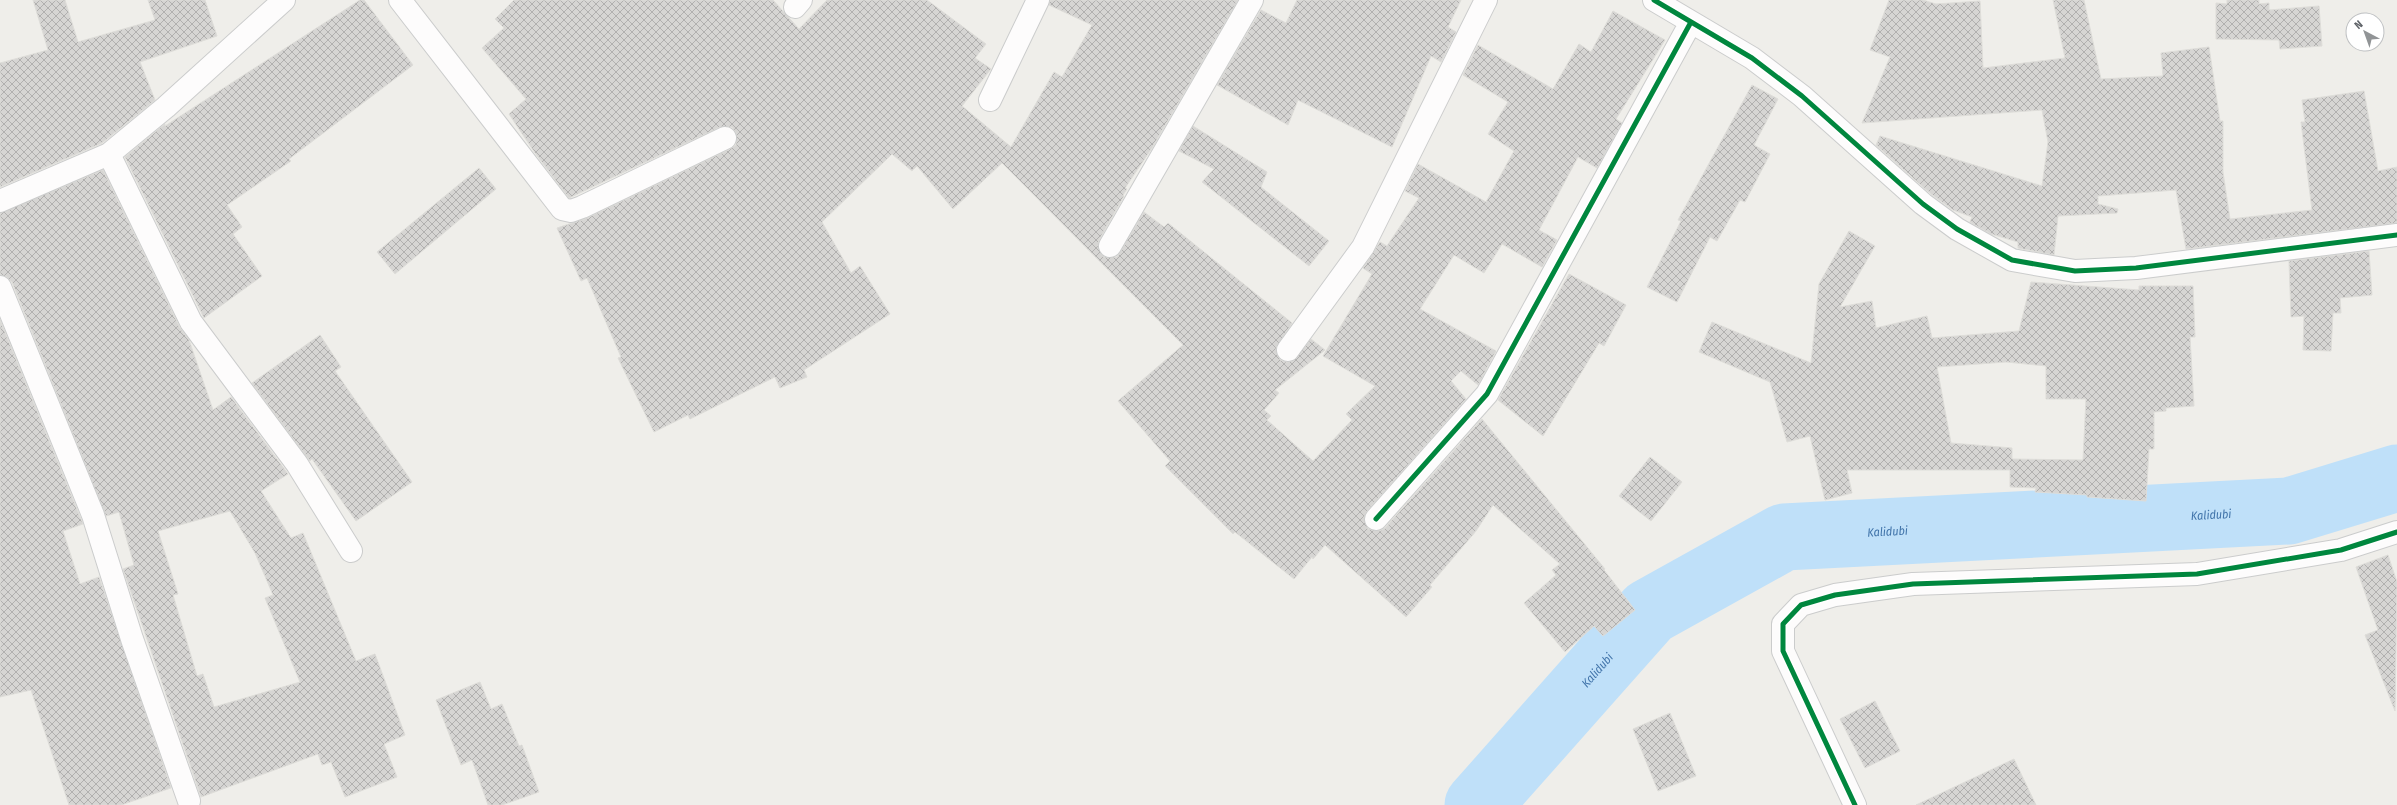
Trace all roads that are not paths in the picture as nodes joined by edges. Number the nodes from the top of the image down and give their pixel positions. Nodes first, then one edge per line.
1 (284, 0) edge
2 (400, 0) edge
3 (1038, 0) edge
4 (1252, 0) edge
5 (1486, 0) edge
6 (1654, 0) edge
7 (1691, 22) junction
8 (990, 100) dead end
9 (725, 138) dead end
10 (109, 154) junction
11 (0, 201) edge
12 (2397, 235) edge
13 (1110, 246) dead end
14 (0, 287) edge
15 (1288, 350) dead end
16 (1376, 519) dead end
17 (2397, 532) edge
18 (352, 551) dead end
19 (189, 801) dead end
20 (1855, 805) edge

1 - 10 street
2 - 9 street
3 - 8 street
4 - 13 street
5 - 15 street
6 - 7 street
7 - 12 street
7 - 16 street
10 - 11 street
10 - 18 street
14 - 19 street
17 - 20 street

